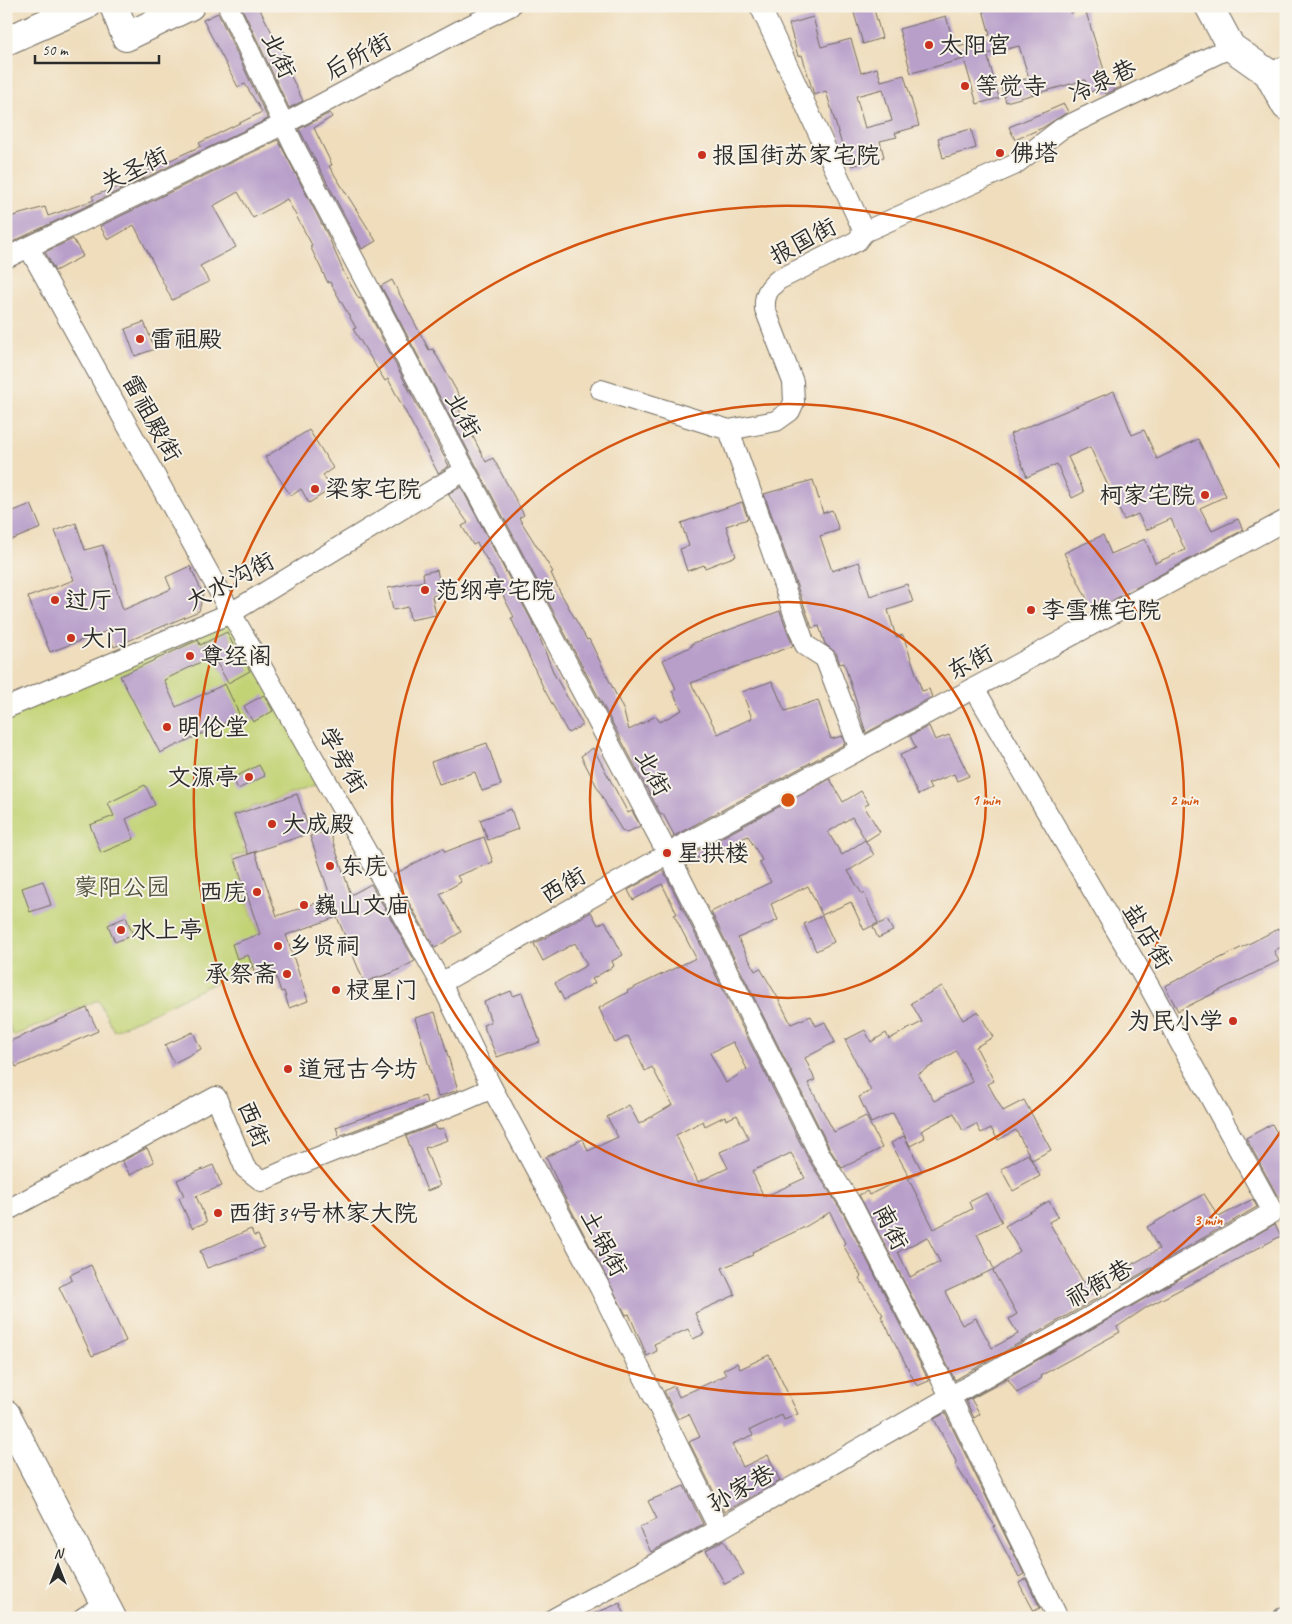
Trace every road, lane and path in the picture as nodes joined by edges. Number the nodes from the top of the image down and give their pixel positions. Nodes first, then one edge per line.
1 (85, 6) edge
2 (114, 6) edge
3 (190, 6) edge
4 (228, 6) edge
5 (510, 6) edge
6 (760, 6) edge
7 (1209, 6) edge
8 (6, 40) edge
9 (1230, 47) junction
10 (1277, 70) edge
11 (1286, 106) edge
12 (284, 124) junction
13 (864, 232) junction
14 (29, 248) junction
15 (6, 258) edge
16 (601, 390) dead end
17 (729, 430) junction
18 (464, 471) junction
19 (1286, 520) edge
20 (231, 613) junction
21 (974, 688) junction
22 (6, 708) edge
23 (860, 750) junction
24 (668, 853) junction
25 (441, 983) junction
26 (492, 1088) junction
27 (6, 1211) edge
28 (1273, 1212) joint
29 (950, 1398) junction
30 (6, 1414) edge
31 (719, 1529) junction
32 (100, 1613) edge
33 (555, 1618) edge
34 (1058, 1618) edge

1 - 8 main road
2 - 3 main road
4 - 12 street, 北街
5 - 12 street, 后所街
6 - 13 street, 报国街
7 - 9 main road
9 - 10 main road
9 - 13 street, 冷泉巷
10 - 11 main road
12 - 14 street, 关圣街
12 - 18 street, 北街
13 - 17 street, 报国街
14 - 15 street, 关圣街
14 - 20 street, 雷祖殿街
16 - 17 street
17 - 23 street
18 - 20 street, 大水沟街
18 - 24 street, 北街
19 - 21 street, 东街
20 - 22 street, 大水沟街
20 - 25 street, 学旁街
21 - 23 street, 东街
21 - 28 street, 盐店街
23 - 24 street, 东街
24 - 25 street, 西街
24 - 29 street, 南街
25 - 26 street, 土锅街
26 - 27 street, 西街
26 - 31 street, 土锅街
28 - 29 street, 祁衙巷
29 - 31 street, 孙家巷
29 - 34 street, 南街
30 - 32 main road
31 - 33 street, 孙家巷

